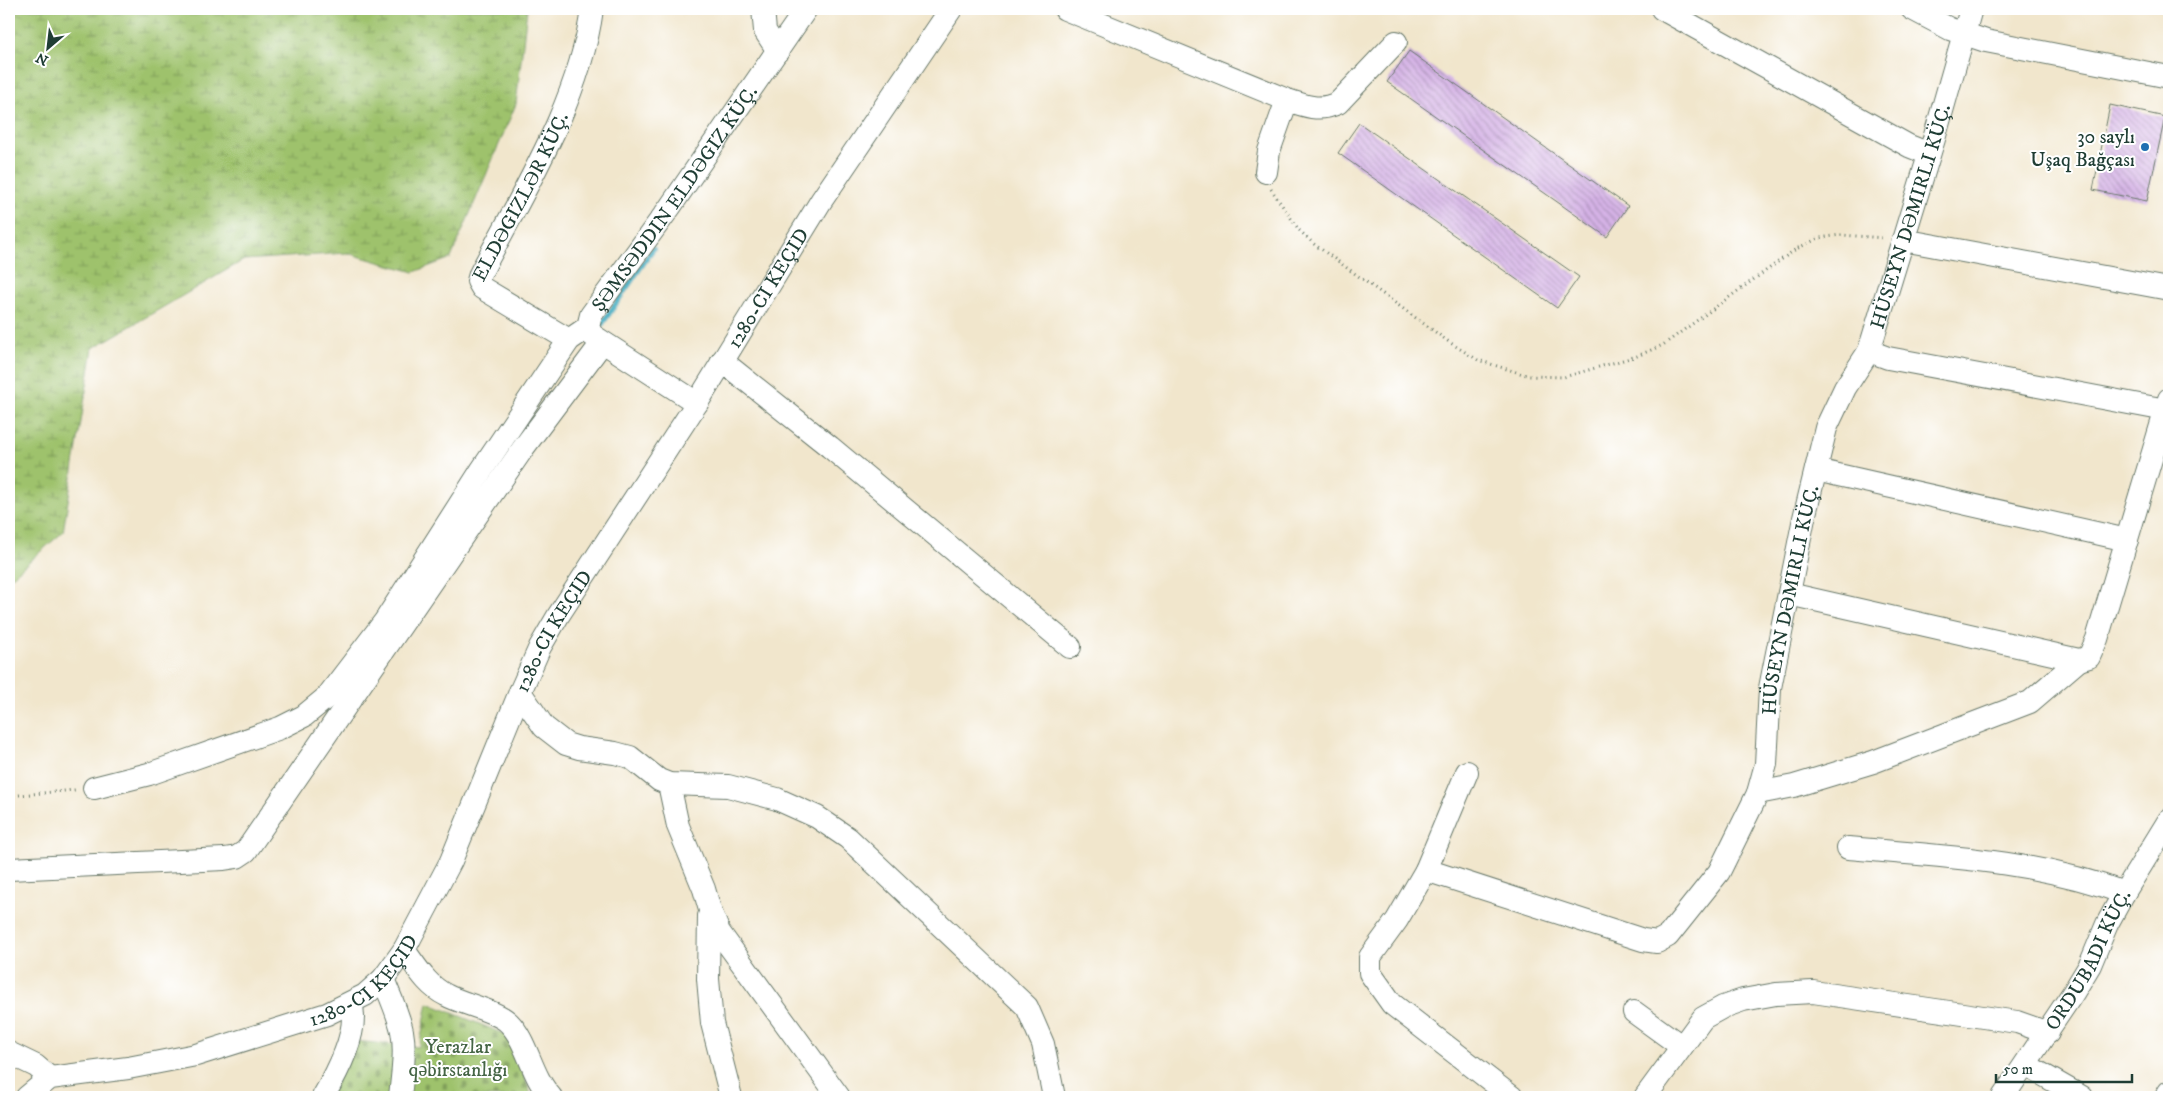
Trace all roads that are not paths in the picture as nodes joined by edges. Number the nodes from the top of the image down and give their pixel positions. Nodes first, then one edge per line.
1 (592, 9) edge
2 (763, 9) edge
3 (806, 9) edge
4 (950, 9) edge
5 (1065, 9) edge
6 (1662, 9) edge
7 (1912, 9) edge
8 (1971, 9) edge
9 (1964, 34) junction
10 (1396, 42) dead end
11 (778, 51) junction
12 (2169, 78) edge
13 (1287, 100) junction
14 (1929, 154) junction
15 (1266, 172) road end
16 (1903, 240) junction
17 (2169, 289) edge
18 (595, 335) junction
19 (569, 340) junction
20 (1869, 350) junction
21 (722, 362) junction
22 (697, 403) junction
23 (2168, 404) edge
24 (1816, 470) junction
25 (2127, 540) junction
26 (1789, 594) junction
27 (1070, 647) dead end
28 (2079, 660) junction
29 (520, 692) junction
30 (1467, 772) dead end
31 (669, 784) junction
32 (94, 788) road end
33 (1758, 792) junction
34 (2169, 820) edge
35 (1848, 848) dead end
36 (9, 869) edge
37 (1426, 870) junction
38 (2124, 893) junction
39 (710, 910) junction
40 (404, 950) junction
41 (383, 979) junction
42 (351, 1003) junction
43 (1634, 1012) dead end
44 (2048, 1033) junction
45 (1681, 1046) junction
46 (9, 1053) edge
47 (2026, 1065) junction
48 (50, 1078) junction
49 (2169, 1092) edge
50 (28, 1097) edge
51 (323, 1097) edge
52 (400, 1097) edge
53 (551, 1097) edge
54 (731, 1097) edge
55 (839, 1097) edge
56 (1054, 1097) edge
57 (1512, 1097) edge
58 (1645, 1097) edge
59 (2003, 1097) edge
60 (2082, 1097) edge
61 (2166, 1097) edge

1 - 19 street, ELDƏGIZLƏR KÜÇ.
2 - 11 street
3 - 11 street, ŞƏMSƏDDIN ELDƏGIZ KÜÇ.
4 - 21 street
5 - 13 street
6 - 14 street
7 - 9 street
8 - 9 street, HÜSEYN DƏMIRLI KÜÇ.
9 - 12 street
9 - 14 street, HÜSEYN DƏMIRLI KÜÇ.
10 - 13 street
11 - 18 street, ŞƏMSƏDDIN ELDƏGIZ KÜÇ.
13 - 15 street
14 - 16 street, HÜSEYN DƏMIRLI KÜÇ.
16 - 17 street
16 - 20 street, HÜSEYN DƏMIRLI KÜÇ.
18 - 19 street
18 - 22 street, ŞƏMSƏDDIN ELDƏGIZ KÜÇ.
18 - 36 street
19 - 32 street
20 - 23 street
20 - 24 street, HÜSEYN DƏMIRLI KÜÇ.
21 - 22 street
21 - 27 street
22 - 29 street
23 - 25 street
24 - 25 street
24 - 26 street, HÜSEYN DƏMIRLI KÜÇ.
25 - 28 street
26 - 28 street
26 - 33 street, HÜSEYN DƏMIRLI KÜÇ.
28 - 33 street
29 - 31 street
29 - 40 street
30 - 37 street
31 - 39 street
31 - 56 street
33 - 37 street, HÜSEYN DƏMIRLI KÜÇ.
34 - 38 street, ORDUBADI KÜÇ.
35 - 38 street
37 - 57 street
38 - 44 street, ORDUBADI KÜÇ.
39 - 54 street
39 - 55 street
40 - 41 street
40 - 53 street
41 - 42 street
41 - 52 street
42 - 48 street
42 - 51 street
43 - 45 street
44 - 45 street
44 - 47 street, ORDUBADI KÜÇ.
45 - 58 street
46 - 48 street
47 - 59 street, ORDUBADI KÜÇ.
47 - 60 street
48 - 50 street
49 - 61 street

